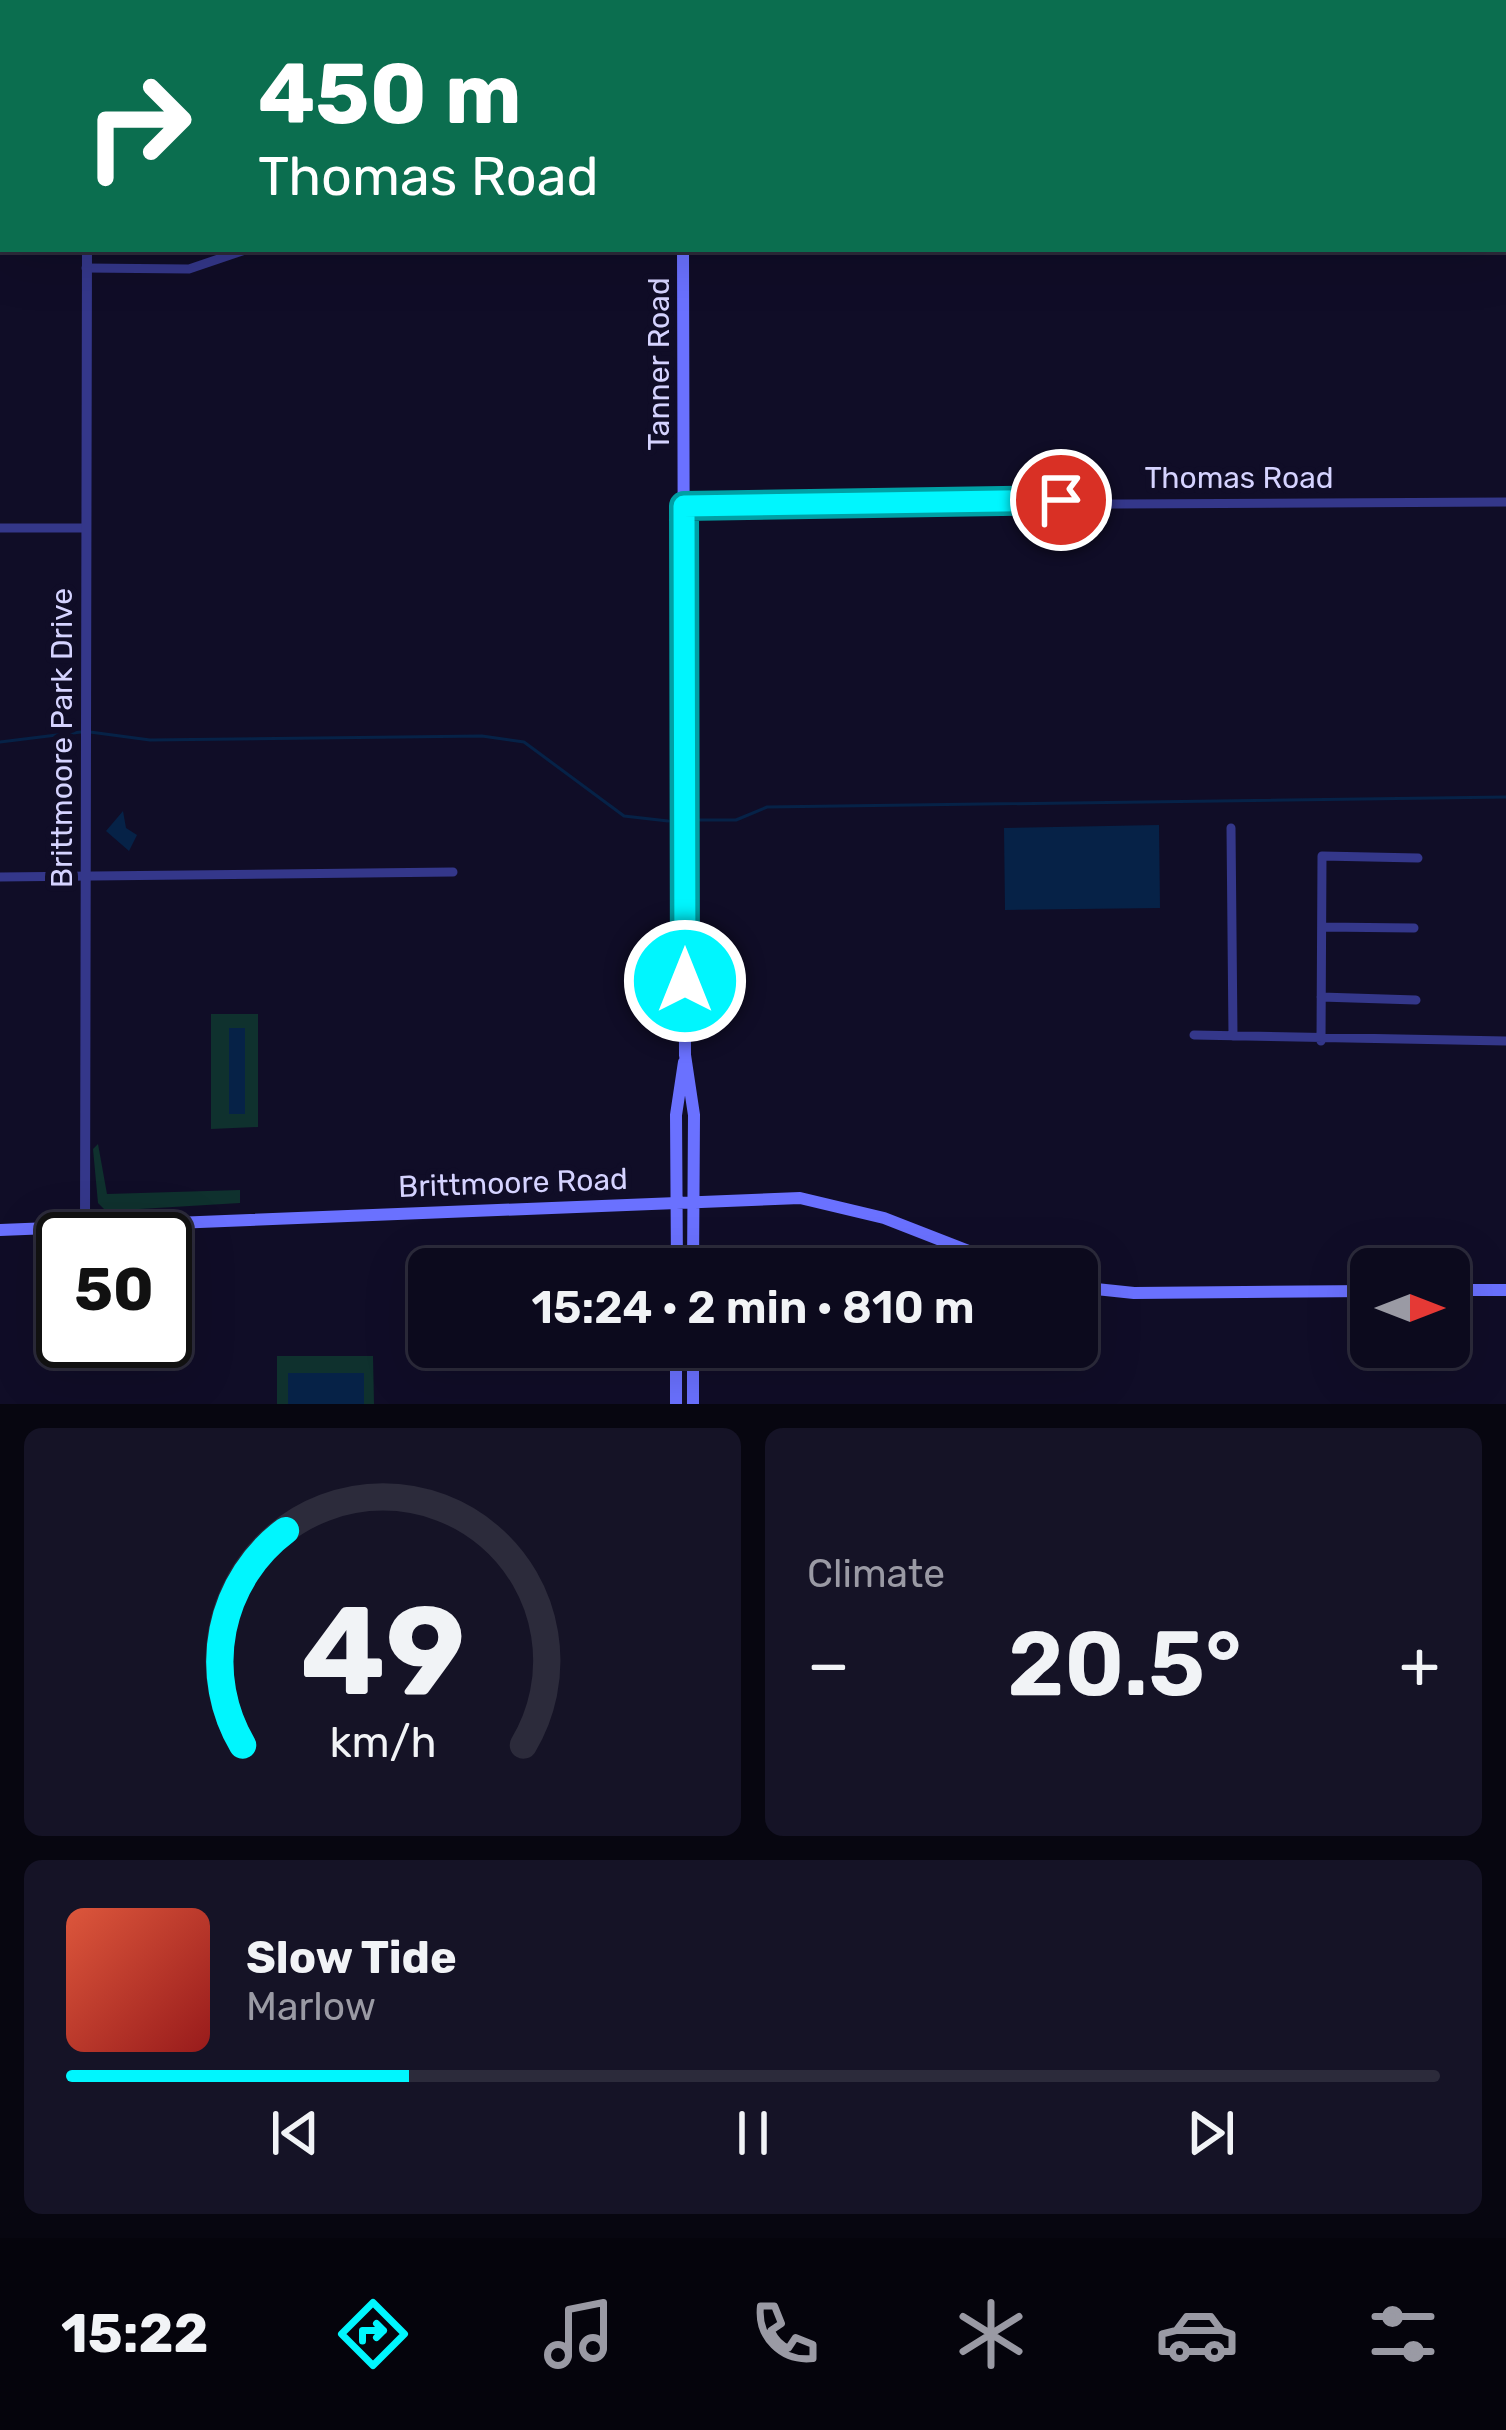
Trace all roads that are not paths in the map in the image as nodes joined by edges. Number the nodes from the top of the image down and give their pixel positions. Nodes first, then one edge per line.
1 (87, 252) edge
2 (239, 252) edge
3 (683, 252) edge
4 (86, 268) junction
5 (1506, 502) edge
6 (684, 506) junction
7 (0, 529) edge
8 (85, 529) junction
9 (1231, 828) dead end
10 (1418, 858) dead end
11 (453, 872) dead end
12 (0, 877) edge
13 (87, 880) junction
14 (1322, 927) junction
15 (1414, 928) dead end
16 (1321, 997) junction
17 (1416, 1000) dead end
18 (1194, 1035) dead end
19 (1233, 1036) junction
20 (1506, 1040) edge
21 (1321, 1041) junction
22 (686, 1055) junction
23 (677, 1200) junction
24 (693, 1200) junction
25 (85, 1212) edge
26 (192, 1223) edge
27 (0, 1229) edge
28 (36, 1229) edge
29 (676, 1248) edge
30 (693, 1248) edge
31 (956, 1248) edge
32 (1098, 1289) edge
33 (1470, 1290) edge
34 (1506, 1290) edge
35 (1350, 1291) edge
36 (676, 1368) edge
37 (693, 1368) edge
38 (676, 1404) edge
39 (693, 1404) edge

1 - 4 street, Brittmoore Park Drive
2 - 4 street
3 - 6 main road, Tanner Road
4 - 8 street, Brittmoore Park Drive
5 - 6 street, Thomas Road
6 - 22 main road, Tanner Road
7 - 8 street
8 - 13 street, Brittmoore Park Drive
9 - 19 street
10 - 14 street
11 - 13 street
12 - 13 street
13 - 25 street, Brittmoore Park Drive
14 - 15 street
14 - 16 street
16 - 17 street
16 - 21 street
18 - 19 street
19 - 21 street
20 - 21 street
22 - 23 main road, Tanner Road
22 - 24 main road, Tanner Road
23 - 24 main road, Brittmoore Road
23 - 26 main road, Brittmoore Road
23 - 29 main road, Tanner Road
24 - 30 main road, Tanner Road
24 - 31 main road, Brittmoore Road
27 - 28 main road, Brittmoore Road
32 - 35 main road
33 - 34 main road
36 - 38 main road
37 - 39 main road

